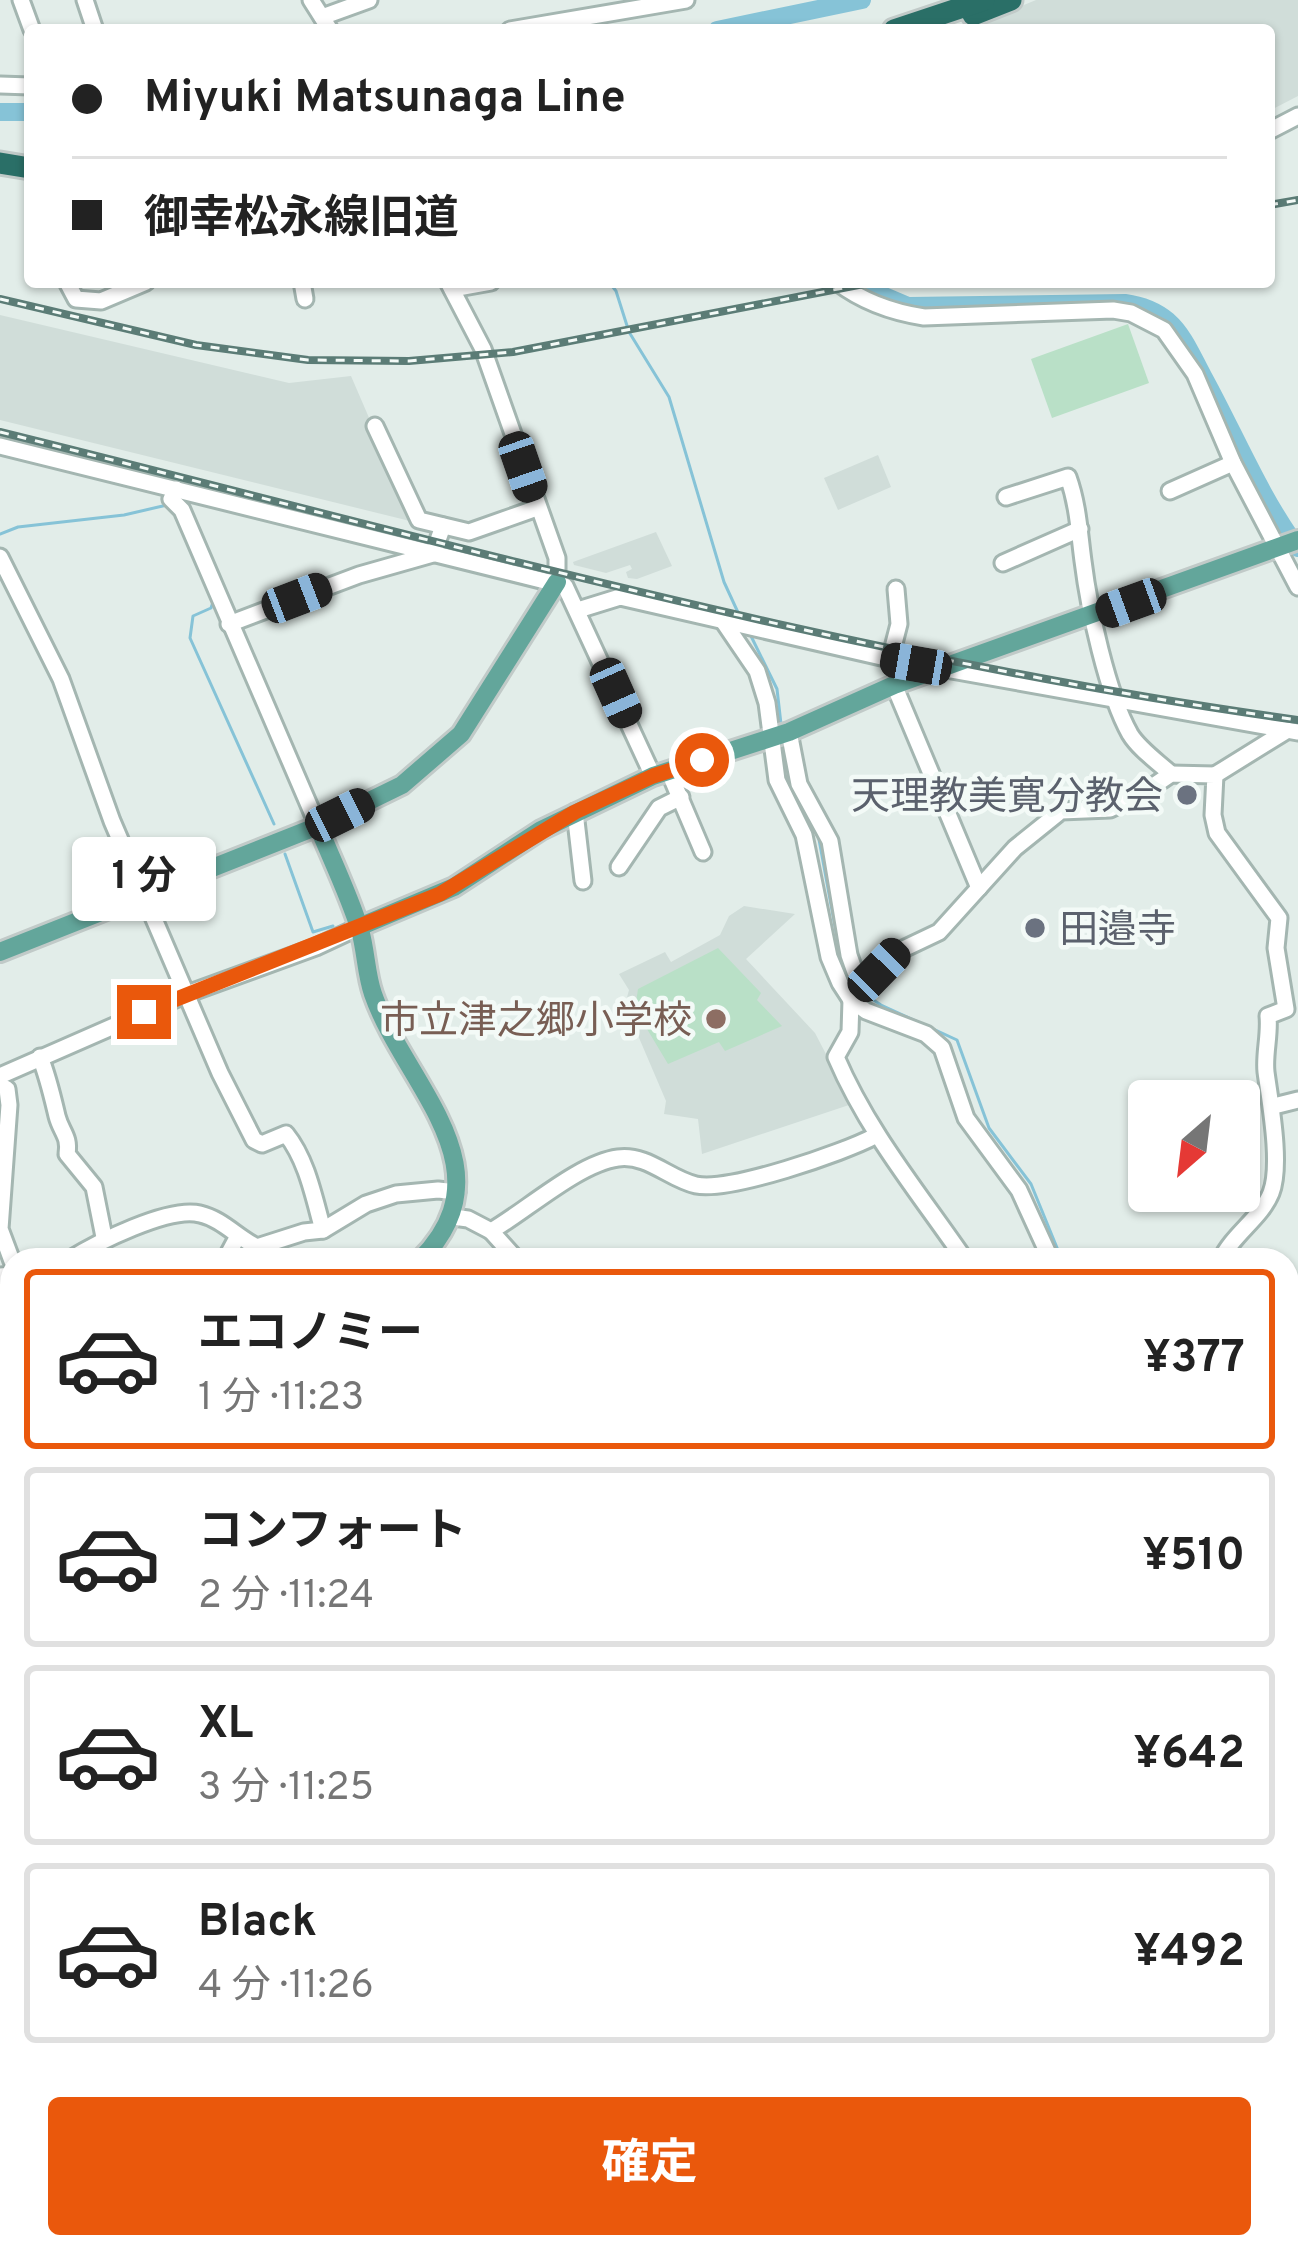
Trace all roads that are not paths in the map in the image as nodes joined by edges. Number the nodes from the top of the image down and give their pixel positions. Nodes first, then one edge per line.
1 (311, 0) edge
2 (369, 0) edge
3 (686, 0) edge
4 (983, 0) edge
5 (1011, 0) edge
6 (326, 23) edge
7 (545, 24) edge
8 (912, 24) edge
9 (949, 24) edge
10 (70, 288) edge
11 (114, 288) edge
12 (451, 288) edge
13 (847, 288) edge
14 (375, 426) dead end
15 (0, 446) edge
16 (1233, 463) junction
17 (176, 489) junction
18 (1170, 491) dead end
19 (1006, 496) dead end
20 (537, 508) junction
21 (443, 526) junction
22 (1080, 529) junction
23 (1288, 545) edge
24 (436, 550) junction
25 (0, 557) edge
26 (1003, 563) dead end
27 (557, 583) junction
28 (1298, 587) edge
29 (896, 590) dead end
30 (578, 610) junction
31 (1094, 616) junction
32 (229, 624) junction
33 (738, 624) junction
34 (890, 659) junction
35 (940, 668) junction
36 (894, 685) junction
37 (1117, 701) junction
38 (1292, 732) edge
39 (780, 734) junction
40 (1171, 773) junction
41 (661, 774) junction
42 (1215, 775) junction
43 (681, 797) junction
44 (575, 812) junction
45 (318, 826) junction
46 (703, 851) dead end
47 (619, 867) dead end
48 (583, 881) dead end
49 (979, 888) junction
50 (145, 893) junction
51 (838, 905) junction
52 (820, 909) junction
53 (358, 927) junction
54 (0, 952) edge
55 (866, 985) junction
56 (187, 994) junction
57 (850, 1000) junction
58 (40, 1057) junction
59 (0, 1080) edge
60 (1298, 1100) edge
61 (1274, 1106) junction
62 (875, 1136) junction
63 (457, 1192) junction
64 (453, 1217) junction
65 (323, 1231) junction
66 (491, 1231) junction
67 (238, 1236) junction
68 (104, 1237) junction
69 (7, 1248) edge
70 (87, 1248) edge
71 (231, 1248) edge
72 (433, 1248) edge
73 (507, 1248) edge
74 (955, 1248) edge
75 (1046, 1248) edge
76 (1230, 1248) edge

1 - 6 street
2 - 6 street
3 - 7 street
4 - 8 highway
5 - 9 highway
10 - 11 street
12 - 20 street
13 - 16 street
14 - 21 street
15 - 17 street
16 - 18 street
16 - 23 street
17 - 24 street
17 - 32 street
19 - 22 street
20 - 21 street
20 - 27 street
21 - 24 street
22 - 26 street
22 - 31 street
23 - 28 street
23 - 31 main road
24 - 27 street
24 - 32 street
25 - 50 street
27 - 30 street
27 - 45 main road
29 - 34 street
30 - 33 street
30 - 41 street
31 - 35 main road
31 - 37 street
32 - 45 street
33 - 34 street
33 - 39 street
34 - 35 street
35 - 36 main road
35 - 37 street
36 - 39 main road
36 - 49 street
37 - 38 street
37 - 40 street
38 - 42 street
39 - 41 main road
39 - 51 street
39 - 52 street
40 - 42 street
40 - 49 street
41 - 43 street
41 - 44 main road
42 - 61 street
43 - 46 street
43 - 47 street
44 - 48 street
44 - 53 main road
45 - 50 main road
45 - 53 main road
49 - 55 street
50 - 54 main road
50 - 56 street
51 - 52 street
51 - 55 street
52 - 57 street
53 - 56 street
53 - 63 main road
55 - 57 street
56 - 58 street
56 - 65 street
57 - 62 street
57 - 75 street
58 - 59 street
58 - 68 street
59 - 69 street
60 - 61 street
61 - 76 street
62 - 66 street
62 - 74 street
63 - 64 main road
63 - 65 street
64 - 66 street
64 - 72 main road
65 - 67 street
66 - 73 street
67 - 68 street
67 - 71 street
68 - 70 street

